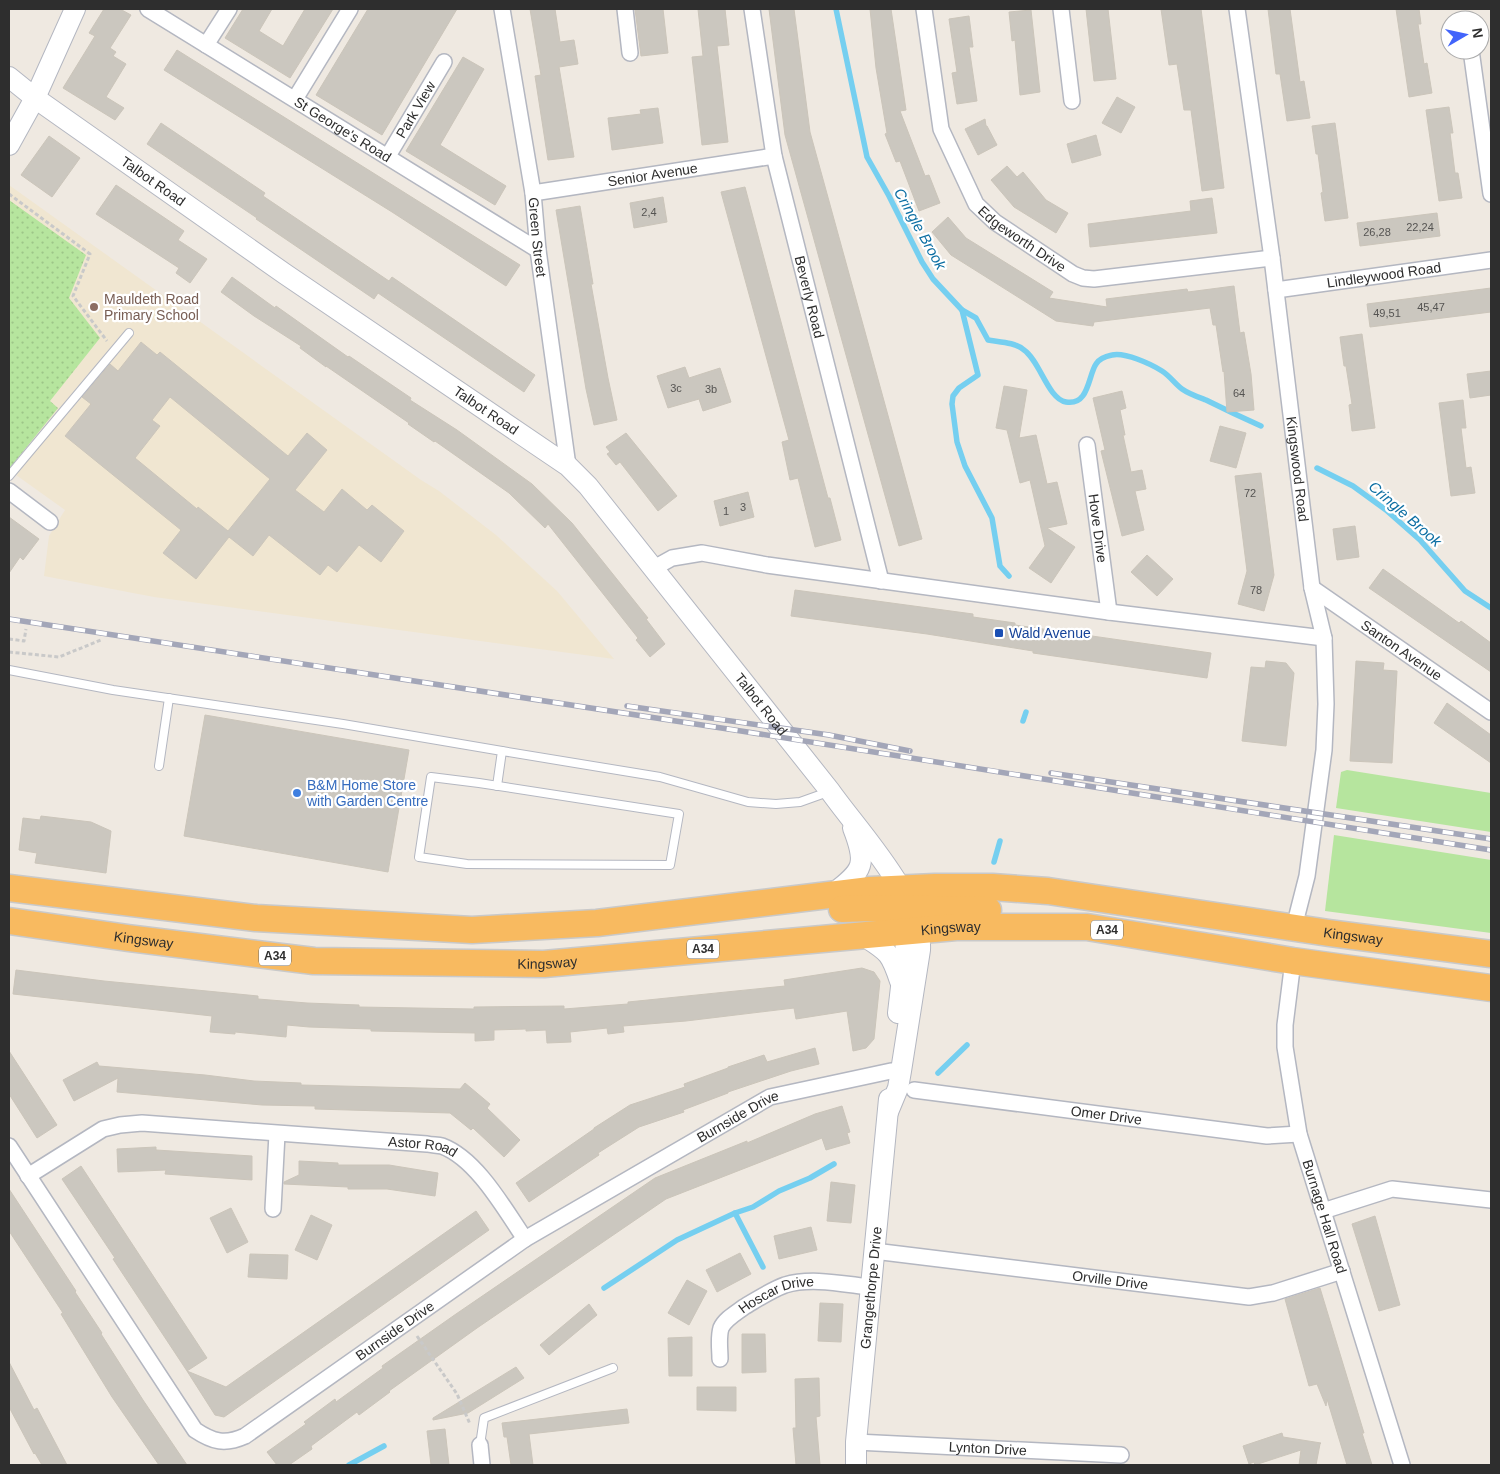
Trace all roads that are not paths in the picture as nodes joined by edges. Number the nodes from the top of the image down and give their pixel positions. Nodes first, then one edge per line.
1 (74, 9) edge
2 (148, 9) edge
3 (229, 9) edge
4 (350, 9) edge
5 (502, 9) edge
6 (625, 9) edge
7 (752, 9) edge
8 (924, 9) edge
9 (1061, 9) edge
10 (1237, 9) edge
11 (206, 46) junction
12 (630, 53) dead end
13 (1472, 60) edge
14 (444, 62) dead end
15 (9, 76) edge
16 (35, 98) junction
17 (295, 99) junction
18 (1072, 101) dead end
19 (9, 146) edge
20 (388, 156) junction
21 (774, 156) junction
22 (533, 193) junction
23 (1491, 194) edge
24 (538, 250) junction
25 (1272, 258) junction
26 (1491, 260) edge
27 (1276, 290) junction
28 (129, 333) dead end
29 (1087, 445) dead end
30 (568, 466) junction
31 (9, 476) edge
32 (9, 491) edge
33 (50, 522) dead end
34 (654, 568) junction
35 (881, 581) junction
36 (1312, 588) junction
37 (1109, 612) junction
38 (1324, 638) junction
39 (9, 670) edge
40 (169, 698) junction
41 (1491, 712) edge
42 (502, 752) junction
43 (159, 766) dead end
44 (497, 786) junction
45 (830, 791) junction
46 (849, 818) junction
47 (9, 888) edge
48 (834, 893) junction
49 (738, 906) junction
50 (909, 914) junction
51 (9, 921) edge
52 (1294, 927) junction
53 (862, 935) junction
54 (1491, 954) edge
55 (1293, 961) junction
56 (900, 983) junction
57 (1491, 988) edge
58 (896, 1071) junction
59 (914, 1090) dead end
60 (277, 1134) junction
61 (1299, 1134) junction
62 (9, 1146) edge
63 (28, 1176) junction
64 (1491, 1200) edge
65 (273, 1209) dead end
66 (1323, 1211) junction
67 (525, 1239) junction
68 (874, 1251) junction
69 (1342, 1271) junction
70 (870, 1286) junction
71 (720, 1359) dead end
72 (613, 1368) dead end
73 (856, 1442) junction
74 (480, 1445) joint
75 (1121, 1455) dead end
76 (482, 1465) edge
77 (856, 1465) edge
78 (1402, 1465) edge

1 - 16 street
2 - 11 street, St George's Road
3 - 11 street
4 - 17 street
5 - 22 street, Green Street
6 - 12 street
7 - 21 street, Beverly Road
8 - 25 street, Edgeworth Drive
9 - 18 street
10 - 25 street, Kingswood Road
11 - 17 street, St George's Road
13 - 23 street
14 - 20 street, Park View
15 - 16 street, Talbot Road
16 - 19 street
16 - 30 street, Talbot Road
17 - 20 street, St George's Road
20 - 24 street, St George's Road
21 - 22 street, Senior Avenue
21 - 35 street, Beverly Road
22 - 24 street, Green Street
24 - 30 street, Green Street
25 - 27 street, Kingswood Road
26 - 27 street, Lindleywood Road
27 - 36 street, Kingswood Road
28 - 31 lane
29 - 37 street, Hove Drive
30 - 34 street, Talbot Road
32 - 33 street
34 - 35 street
34 - 45 street, Talbot Road
35 - 37 street
36 - 38 street, Kingswood Road
36 - 41 street, Santon Avenue
37 - 38 street
38 - 52 street, Kingswood Road
39 - 40 lane
40 - 42 lane
40 - 43 lane
42 - 44 lane
42 - 45 lane
44 - 44 lane
45 - 46 street, Talbot Road
46 - 48 street, Talbot Road
46 - 50 street, Talbot Road
47 - 49 highway, Kingsway / A34
48 - 49 highway, Kingsway / A34
48 - 50 highway, Kingsway / A34
49 - 50 highway, Kingsway / A34
50 - 52 highway, Kingsway / A34
50 - 53 highway, Kingsway / A34
50 - 55 highway, Kingsway / A34
50 - 56 street, Grangethorpe Drive
50 - 58 street, Grangethorpe Drive
51 - 53 highway, Kingsway / A34
52 - 54 highway, Kingsway / A34
53 - 56 street
55 - 57 highway, Kingsway / A34
55 - 61 street, Burnage Hall Road
56 - 58 street, Grangethorpe Drive
58 - 67 street, Burnside Drive
58 - 68 street, Grangethorpe Drive
59 - 61 street, Omer Drive
60 - 63 street, Astor Road
60 - 65 street
60 - 67 street, Astor Road
61 - 66 street, Burnage Hall Road
62 - 63 street, Burnside Drive
63 - 67 street, Burnside Drive
64 - 66 street
66 - 69 street, Burnage Hall Road
68 - 69 street, Orville Drive
68 - 70 street, Grangethorpe Drive
69 - 78 street, Burnage Hall Road
70 - 71 street, Hoscar Drive
70 - 73 street, Grangethorpe Drive
72 - 74 lane
73 - 75 street, Lynton Drive
73 - 77 street, Grangethorpe Drive
74 - 76 street

